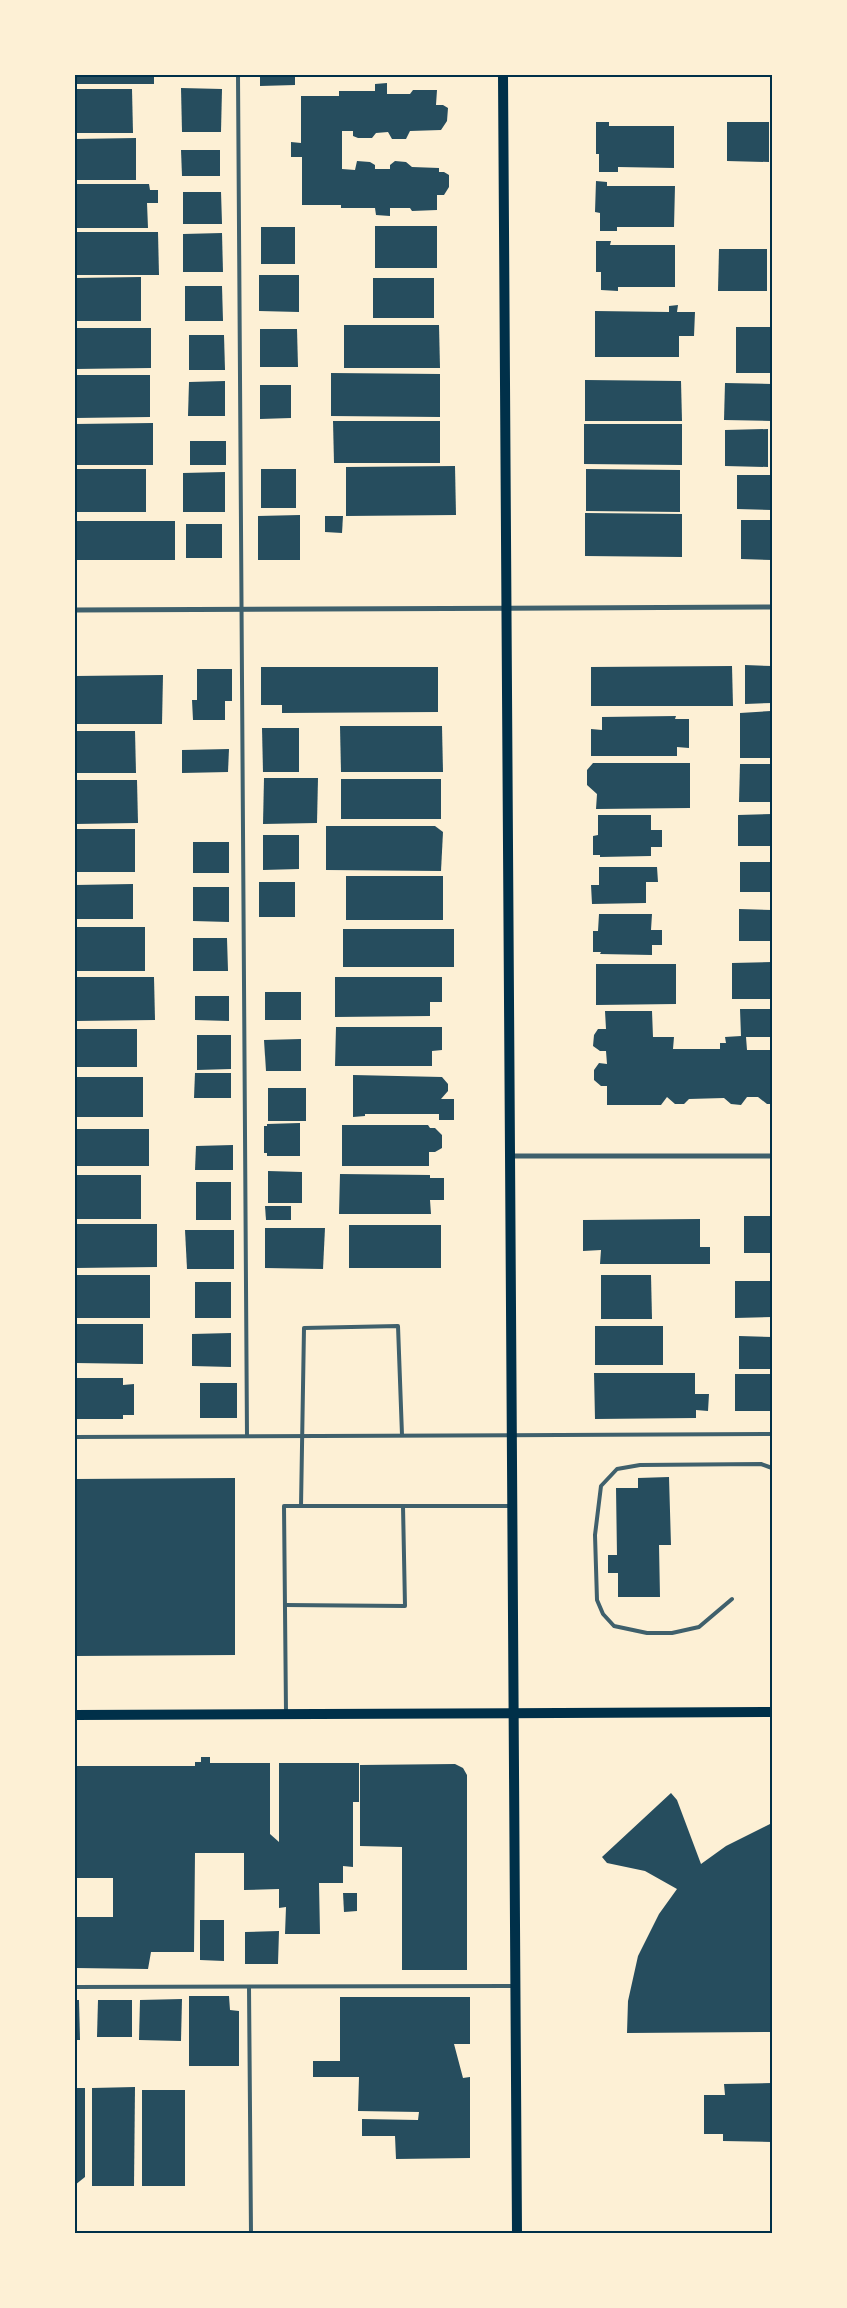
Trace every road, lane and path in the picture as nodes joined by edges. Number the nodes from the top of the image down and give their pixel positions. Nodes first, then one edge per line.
1 (238, 75) edge
2 (503, 75) edge
3 (772, 607) edge
4 (507, 608) junction
5 (241, 609) junction
6 (75, 610) edge
7 (510, 1156) junction
8 (772, 1156) edge
9 (772, 1434) edge
10 (402, 1435) junction
11 (512, 1435) junction
12 (247, 1436) junction
13 (302, 1436) junction
14 (75, 1437) edge
15 (772, 1468) edge
16 (301, 1506) junction
17 (404, 1506) junction
18 (513, 1506) junction
19 (732, 1599) dead end
20 (285, 1605) junction
21 (772, 1712) edge
22 (514, 1713) junction
23 (286, 1714) junction
24 (75, 1715) edge
25 (515, 1986) junction
26 (75, 1987) edge
27 (249, 1987) junction
28 (251, 2233) edge
29 (517, 2233) edge

1 - 5 lane
2 - 4 main road
3 - 4 street
4 - 5 street
4 - 7 main road
5 - 6 street
5 - 12 lane
7 - 8 street
7 - 11 main road
9 - 11 lane
10 - 11 lane
10 - 13 lane
10 - 13 lane
11 - 18 main road
12 - 13 lane
12 - 14 lane
13 - 16 lane
15 - 19 lane
16 - 17 lane
16 - 20 lane
17 - 18 lane
17 - 20 lane
18 - 22 main road
20 - 23 lane
21 - 22 main road
22 - 23 main road
22 - 25 main road
23 - 24 main road
25 - 27 lane
25 - 29 main road
26 - 27 lane
27 - 28 lane

